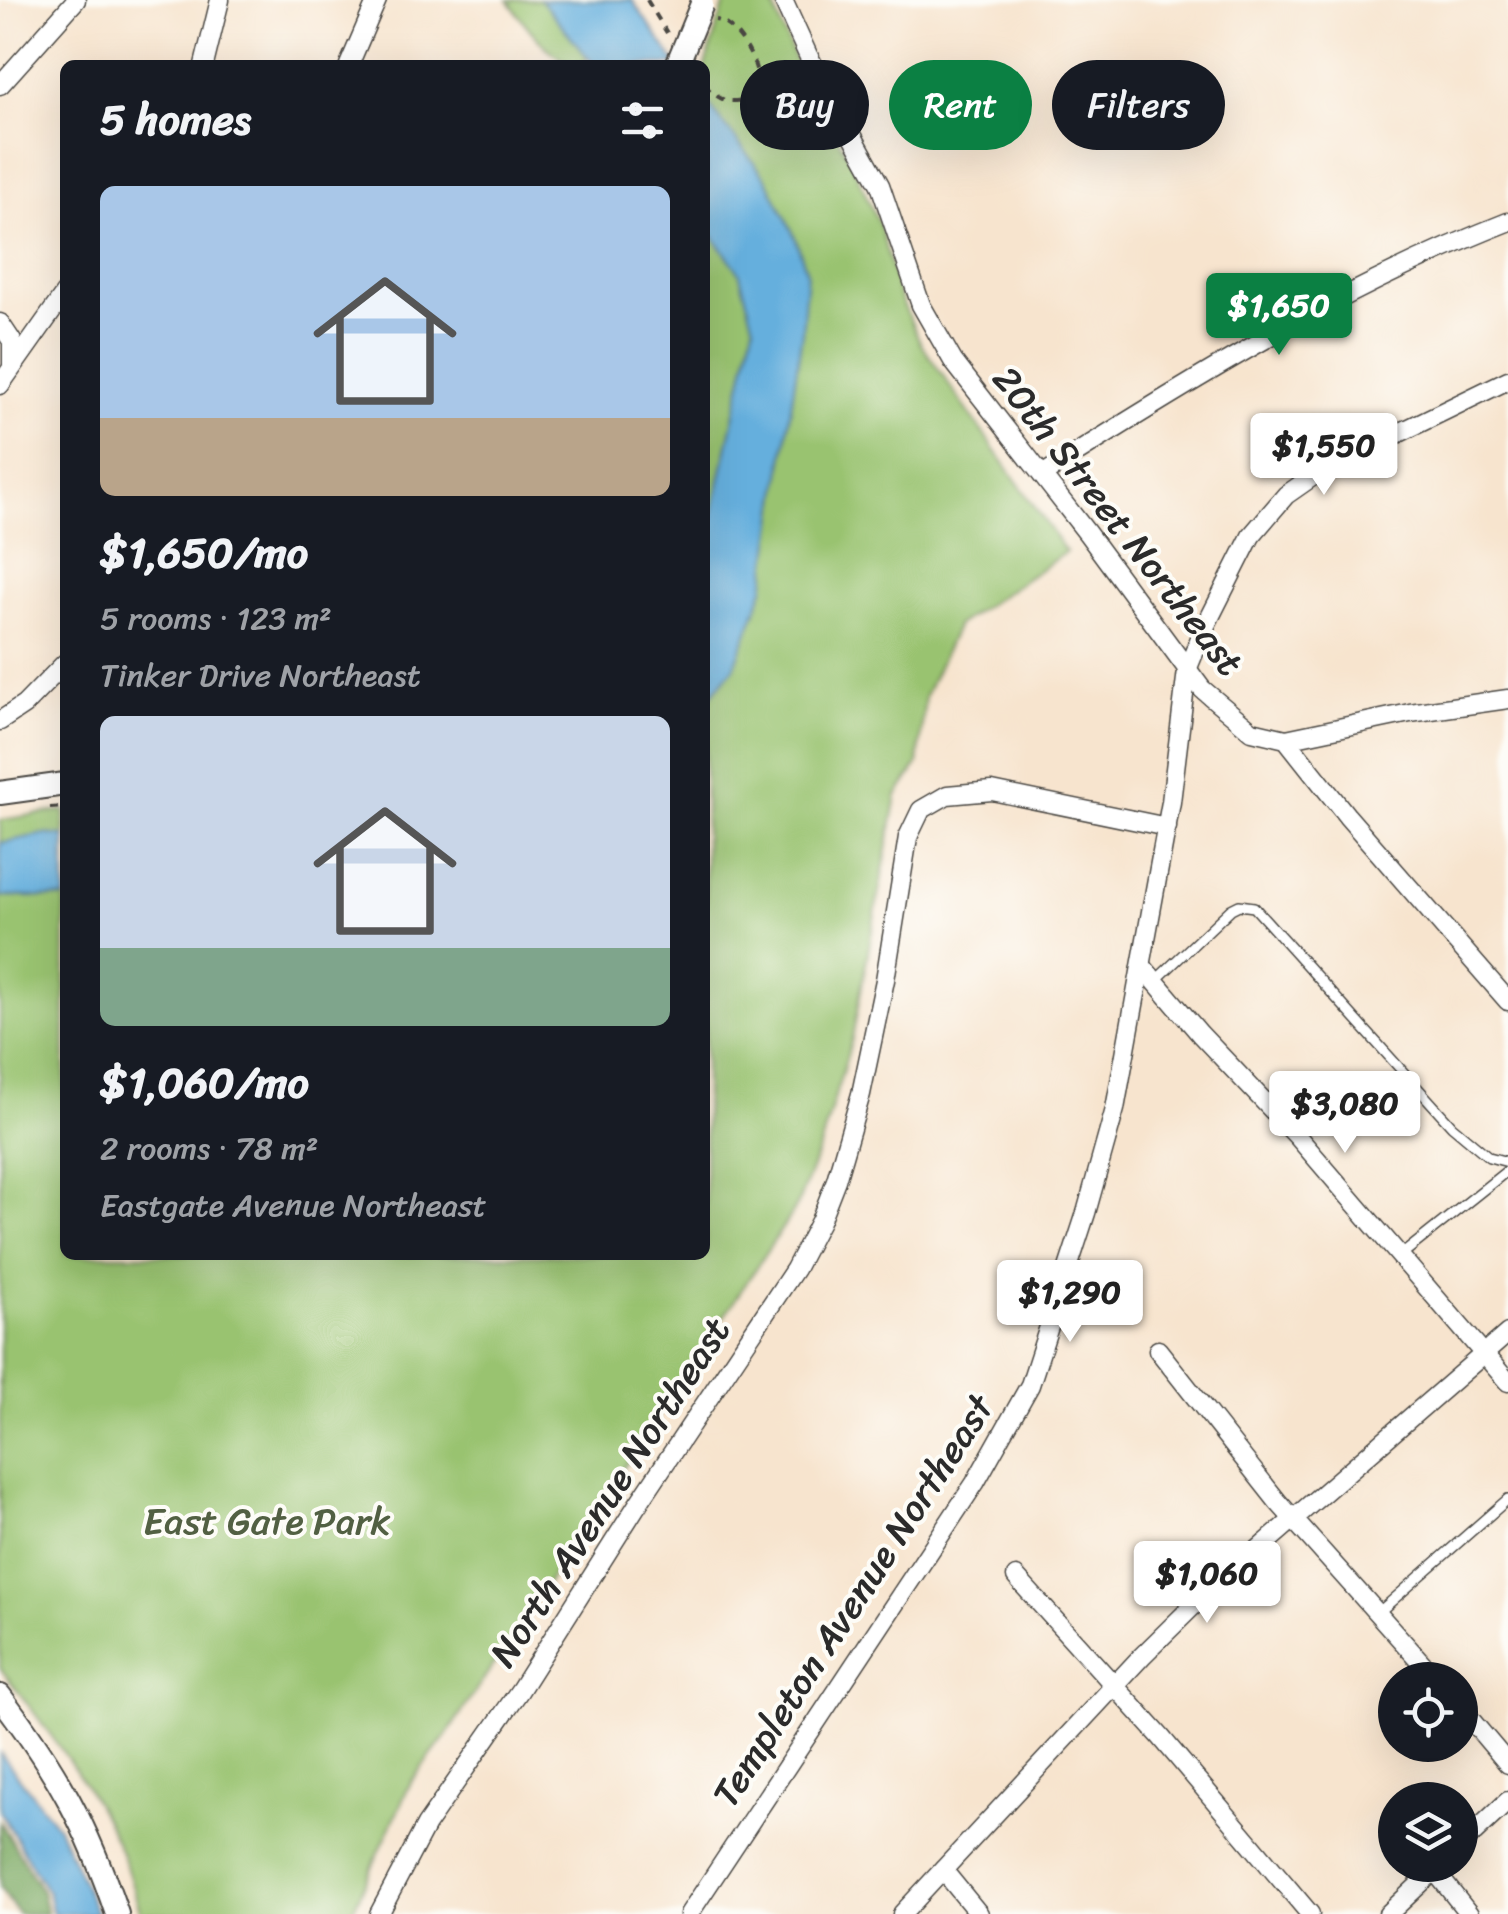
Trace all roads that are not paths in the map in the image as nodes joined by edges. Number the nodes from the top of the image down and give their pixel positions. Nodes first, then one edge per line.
1 (76, 0) edge
2 (220, 0) edge
3 (377, 0) edge
4 (784, 0) edge
5 (705, 9) edge
6 (205, 60) edge
7 (351, 60) edge
8 (680, 60) edge
9 (0, 85) edge
10 (1508, 222) edge
11 (60, 300) edge
12 (0, 323) edge
13 (4, 377) edge
14 (1508, 380) edge
15 (1042, 475) junction
16 (60, 668) edge
17 (1187, 670) junction
18 (1508, 699) edge
19 (0, 721) edge
20 (1286, 739) junction
21 (60, 785) edge
22 (0, 793) edge
23 (1166, 827) junction
24 (1149, 974) junction
25 (1508, 1001) edge
26 (1508, 1162) edge
27 (1508, 1170) edge
28 (1400, 1256) junction
29 (1508, 1332) edge
30 (1158, 1350) dead end
31 (1483, 1353) junction
32 (1508, 1382) edge
33 (1508, 1499) edge
34 (1295, 1520) junction
35 (1016, 1577) dead end
36 (1378, 1613) junction
37 (1421, 1662) edge
38 (1114, 1686) junction
39 (0, 1696) edge
40 (1478, 1728) edge
41 (1508, 1764) edge
42 (1508, 1801) edge
43 (1478, 1829) edge
44 (943, 1870) junction
45 (1422, 1882) edge
46 (1447, 1882) edge
47 (117, 1914) edge
48 (379, 1914) edge
49 (689, 1914) edge
50 (902, 1914) edge
51 (980, 1914) edge
52 (1310, 1914) edge
53 (1388, 1914) edge
54 (1470, 1914) edge

1 - 9 street
2 - 6 street
3 - 7 street
4 - 15 street, 20th Street Northeast
5 - 8 street, bridge
10 - 15 street
11 - 13 street
12 - 13 street
14 - 17 street, Templeton Avenue Northeast
15 - 17 street, 20th Street Northeast
16 - 19 street
17 - 20 street, 20th Street Northeast
17 - 23 street, Templeton Avenue Northeast
18 - 20 street
20 - 25 street
21 - 22 street
23 - 24 street, Templeton Avenue Northeast
23 - 48 street, North Avenue Northeast
24 - 26 lane
24 - 28 street
24 - 49 street, Templeton Avenue Northeast
27 - 28 lane
28 - 31 street
29 - 31 street
30 - 34 street
31 - 32 street
31 - 34 street
33 - 36 lane
34 - 36 street
34 - 38 street
35 - 38 street
36 - 37 street
38 - 44 street
38 - 52 street
39 - 47 street
40 - 41 street
42 - 43 street
44 - 50 street
44 - 51 street
45 - 53 street
46 - 54 street

